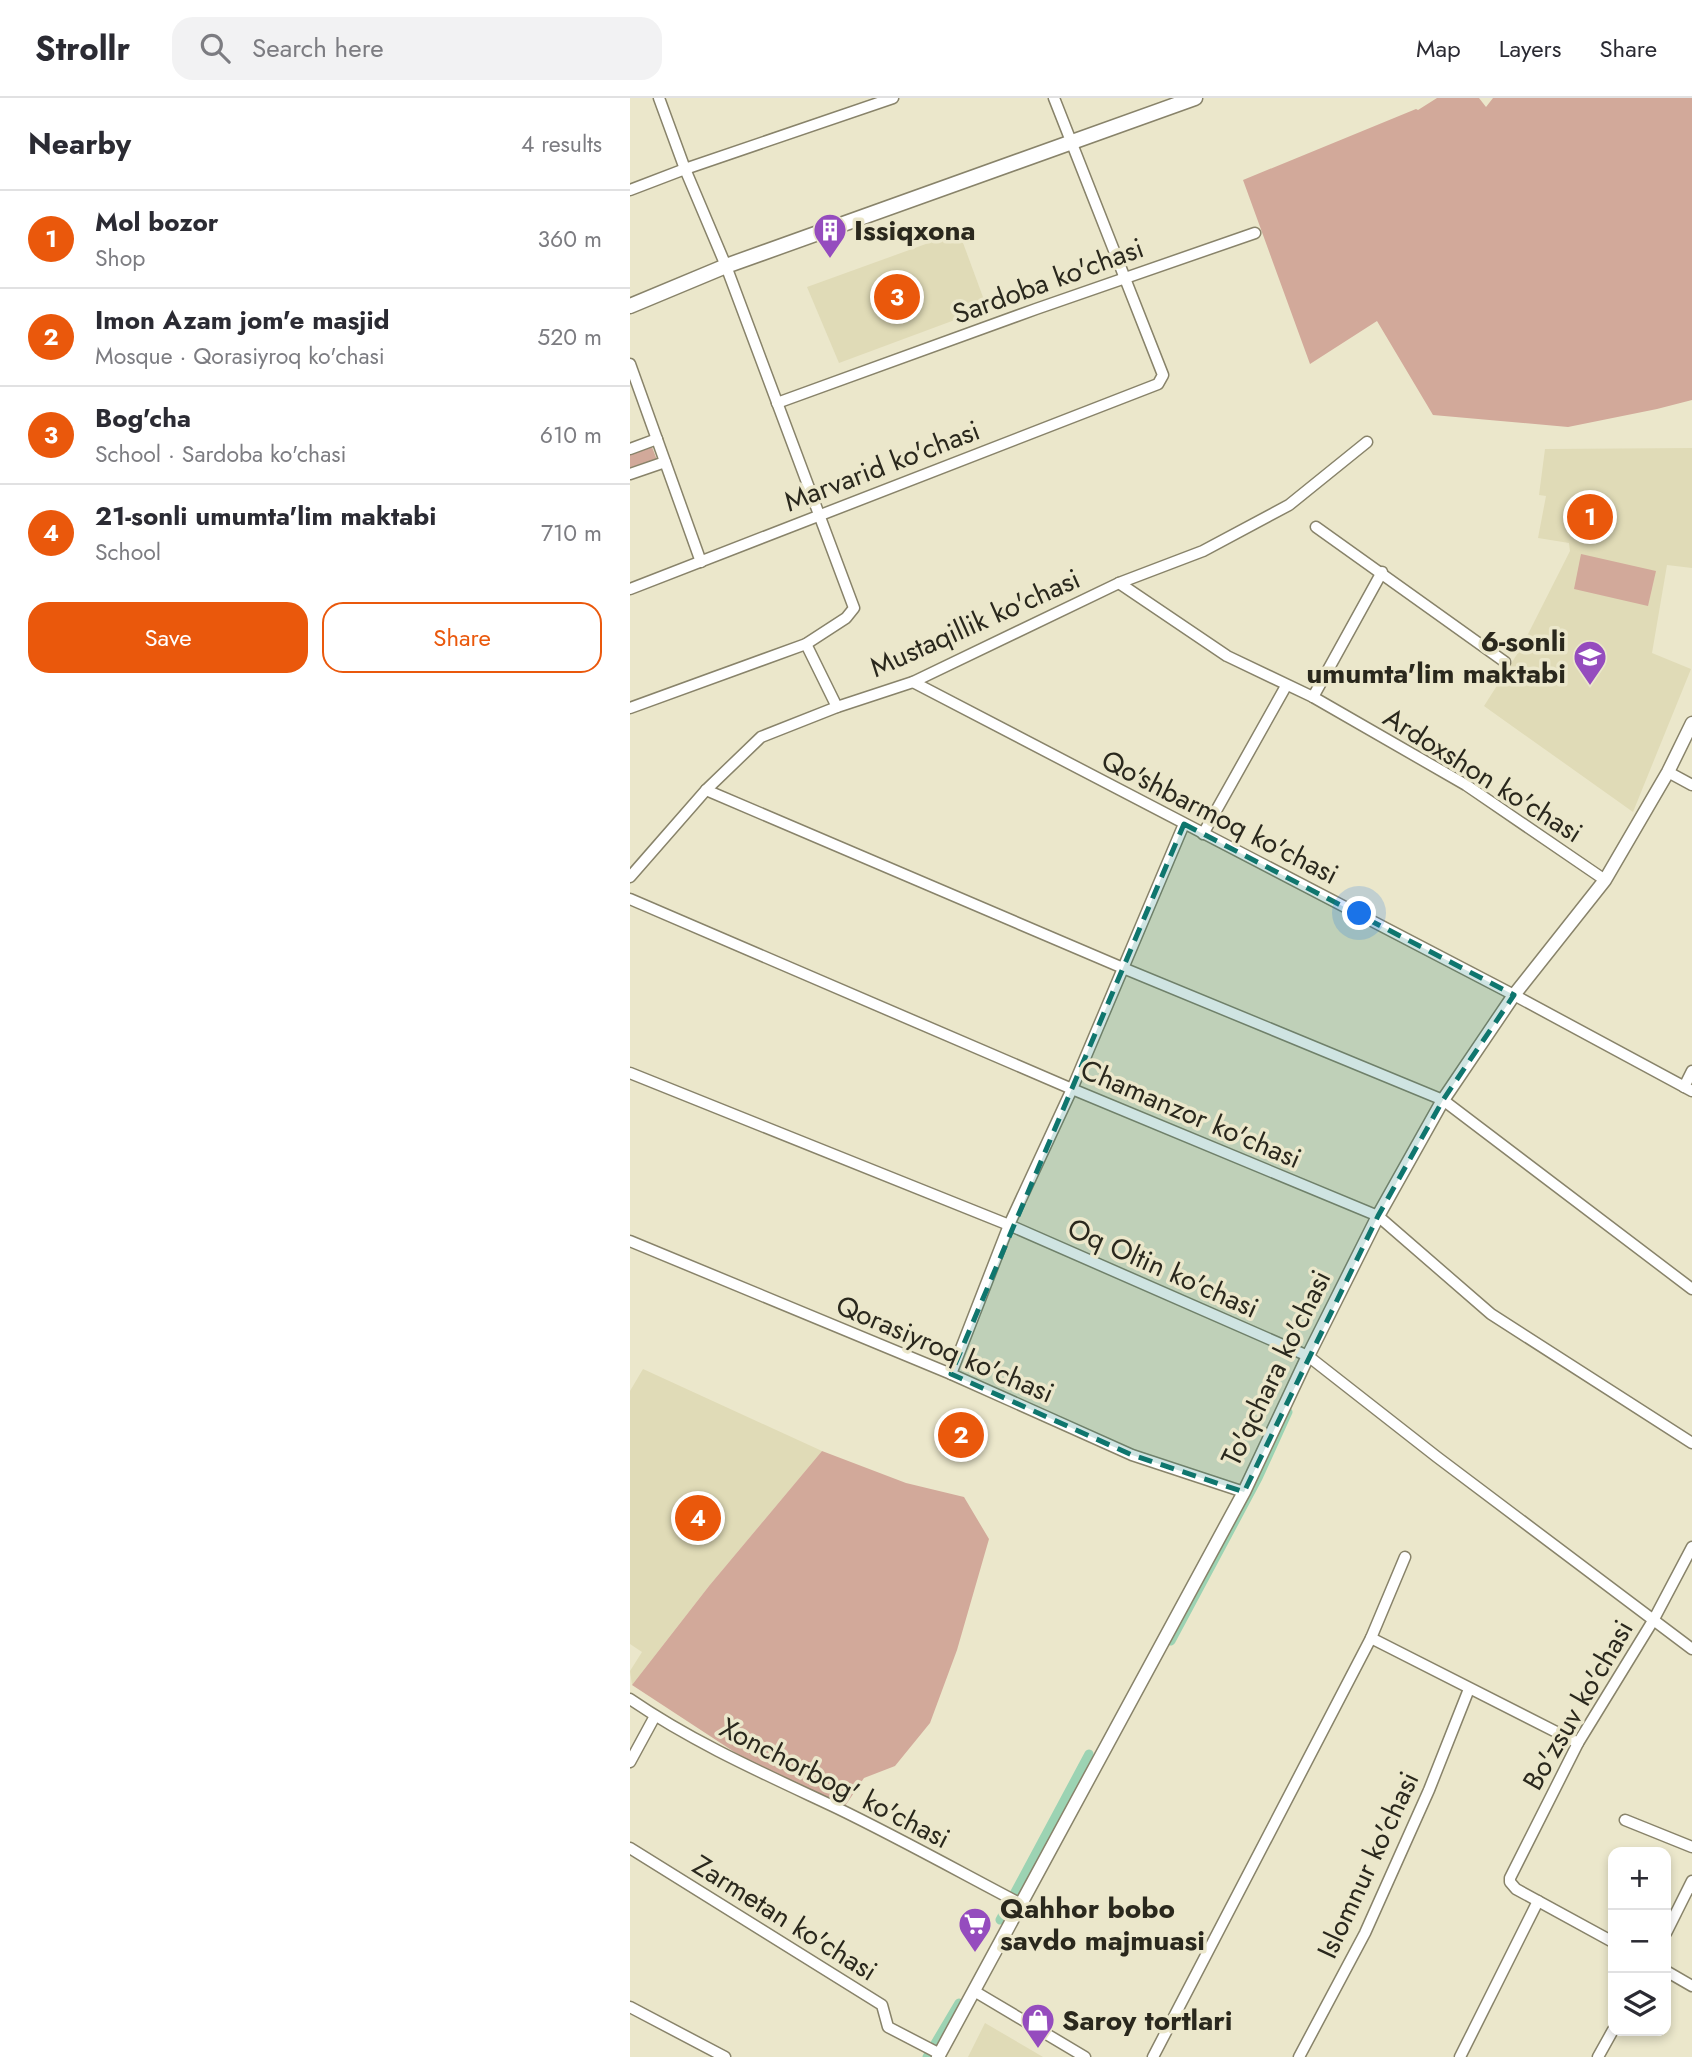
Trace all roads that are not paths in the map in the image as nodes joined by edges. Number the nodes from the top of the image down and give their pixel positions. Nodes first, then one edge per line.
1 (659, 98) edge
2 (893, 98) edge
3 (1054, 98) edge
4 (1195, 98) edge
5 (1072, 144) junction
6 (685, 169) junction
7 (630, 190) edge
8 (1255, 233) dead end
9 (726, 266) junction
10 (1123, 278) junction
11 (630, 306) edge
12 (630, 364) edge
13 (777, 403) junction
14 (657, 439) junction
15 (1367, 442) dead end
16 (630, 449) edge
17 (665, 462) junction
18 (630, 474) edge
19 (820, 514) junction
20 (1316, 527) dead end
21 (701, 562) junction
22 (1382, 572) junction
23 (1119, 583) junction
24 (630, 589) edge
25 (806, 644) junction
26 (1505, 662) dead end
27 (913, 682) junction
28 (1286, 686) junction
29 (1313, 697) junction
30 (837, 707) junction
31 (630, 708) edge
32 (1692, 723) edge
33 (1668, 772) junction
34 (1692, 785) edge
35 (706, 790) junction
36 (1184, 824) junction
37 (1203, 834) junction
38 (630, 877) edge
39 (1605, 880) junction
40 (630, 900) edge
41 (1123, 968) junction
42 (1514, 995) junction
43 (1692, 1072) edge
44 (630, 1073) edge
45 (1072, 1089) junction
46 (1688, 1089) edge
47 (1443, 1100) junction
48 (1378, 1216) junction
49 (1009, 1225) junction
50 (630, 1241) edge
51 (1692, 1289) edge
52 (1308, 1356) junction
53 (951, 1374) junction
54 (1692, 1443) edge
55 (1244, 1492) junction
56 (1692, 1548) edge
57 (1405, 1557) dead end
58 (1654, 1619) junction
59 (1371, 1638) junction
60 (1692, 1649) edge
61 (1469, 1689) junction
62 (630, 1699) edge
63 (655, 1716) junction
64 (1578, 1743) junction
65 (630, 1762) edge
66 (1625, 1820) dead end
67 (1692, 1847) edge
68 (630, 1848) edge
69 (1692, 1881) edge
70 (1538, 1900) junction
71 (1021, 1905) junction
72 (1671, 1923) edge
73 (1608, 1939) edge
74 (1669, 1973) edge
75 (1692, 1986) edge
76 (974, 1992) junction
77 (630, 2007) edge
78 (1610, 2036) edge
79 (939, 2055) edge
80 (725, 2057) edge
81 (1085, 2057) edge
82 (1153, 2057) edge
83 (1299, 2057) edge
84 (1460, 2057) edge
85 (1598, 2057) edge

1 - 6 street
2 - 6 street
3 - 5 street
4 - 5 main road
5 - 9 main road
5 - 10 street
6 - 7 street
6 - 9 street
8 - 10 street, Sardoba ko'chasi
9 - 11 main road
9 - 13 street
10 - 13 street, Sardoba ko'chasi
10 - 19 street, Marvarid ko'chasi
12 - 14 street
13 - 19 street
14 - 16 street
14 - 17 street
15 - 23 street, Mustaqillik ko'chasi
17 - 18 street
17 - 21 street
19 - 21 street, Marvarid ko'chasi
19 - 25 street
20 - 22 street
21 - 24 street, Marvarid ko'chasi
22 - 26 street
22 - 29 street
23 - 27 street, Mustaqillik ko'chasi
23 - 28 street, Ardoxshon ko'chasi
25 - 30 street
25 - 31 street
27 - 30 street, Mustaqillik ko'chasi
27 - 36 street, Qo'shbarmoq ko'chasi
28 - 29 street, Ardoxshon ko'chasi
28 - 37 street
29 - 39 street, Ardoxshon ko'chasi
30 - 35 street, Mustaqillik ko'chasi
32 - 33 street, To'qchara ko'chasi
33 - 34 street
33 - 39 street, To'qchara ko'chasi
35 - 38 street, Mustaqillik ko'chasi
35 - 41 street
36 - 37 street, Qo'shbarmoq ko'chasi
36 - 41 street
37 - 42 street, Qo'shbarmoq ko'chasi
39 - 42 street, To'qchara ko'chasi
40 - 45 street, Chamanzor ko'chasi
41 - 45 street
41 - 47 street
42 - 46 street, Qo'shbarmoq ko'chasi
42 - 47 street, To'qchara ko'chasi
43 - 46 street
44 - 49 street, Oq Oltin ko'chasi
45 - 48 street, Chamanzor ko'chasi
45 - 49 street
47 - 48 street, To'qchara ko'chasi
47 - 51 street
48 - 52 street, To'qchara ko'chasi
48 - 54 street, Chamanzor ko'chasi
49 - 52 street, Oq Oltin ko'chasi
49 - 53 street
50 - 53 street, Qorasiyroq ko'chasi
52 - 55 street, To'qchara ko'chasi
52 - 58 street, Oq Oltin ko'chasi
53 - 55 street, Qorasiyroq ko'chasi
55 - 71 street, To'qchara ko'chasi
56 - 58 street, Bo'zsuv ko'chasi
57 - 59 street
58 - 60 street, Oq Oltin ko'chasi
58 - 64 street, Bo'zsuv ko'chasi
59 - 61 street
59 - 82 street
61 - 64 street
61 - 83 street, Islomnur ko'chasi
62 - 63 street, Xonchorbog' ko'chasi
63 - 65 street
63 - 71 street, Xonchorbog' ko'chasi
64 - 70 street, Bo'zsuv ko'chasi
66 - 67 street
68 - 79 street, Zarmetan ko'chasi
69 - 72 street
70 - 73 street
70 - 84 street
71 - 76 street, To'qchara ko'chasi
74 - 75 street
76 - 79 street, To'qchara ko'chasi
76 - 81 street
77 - 80 street
78 - 85 street

